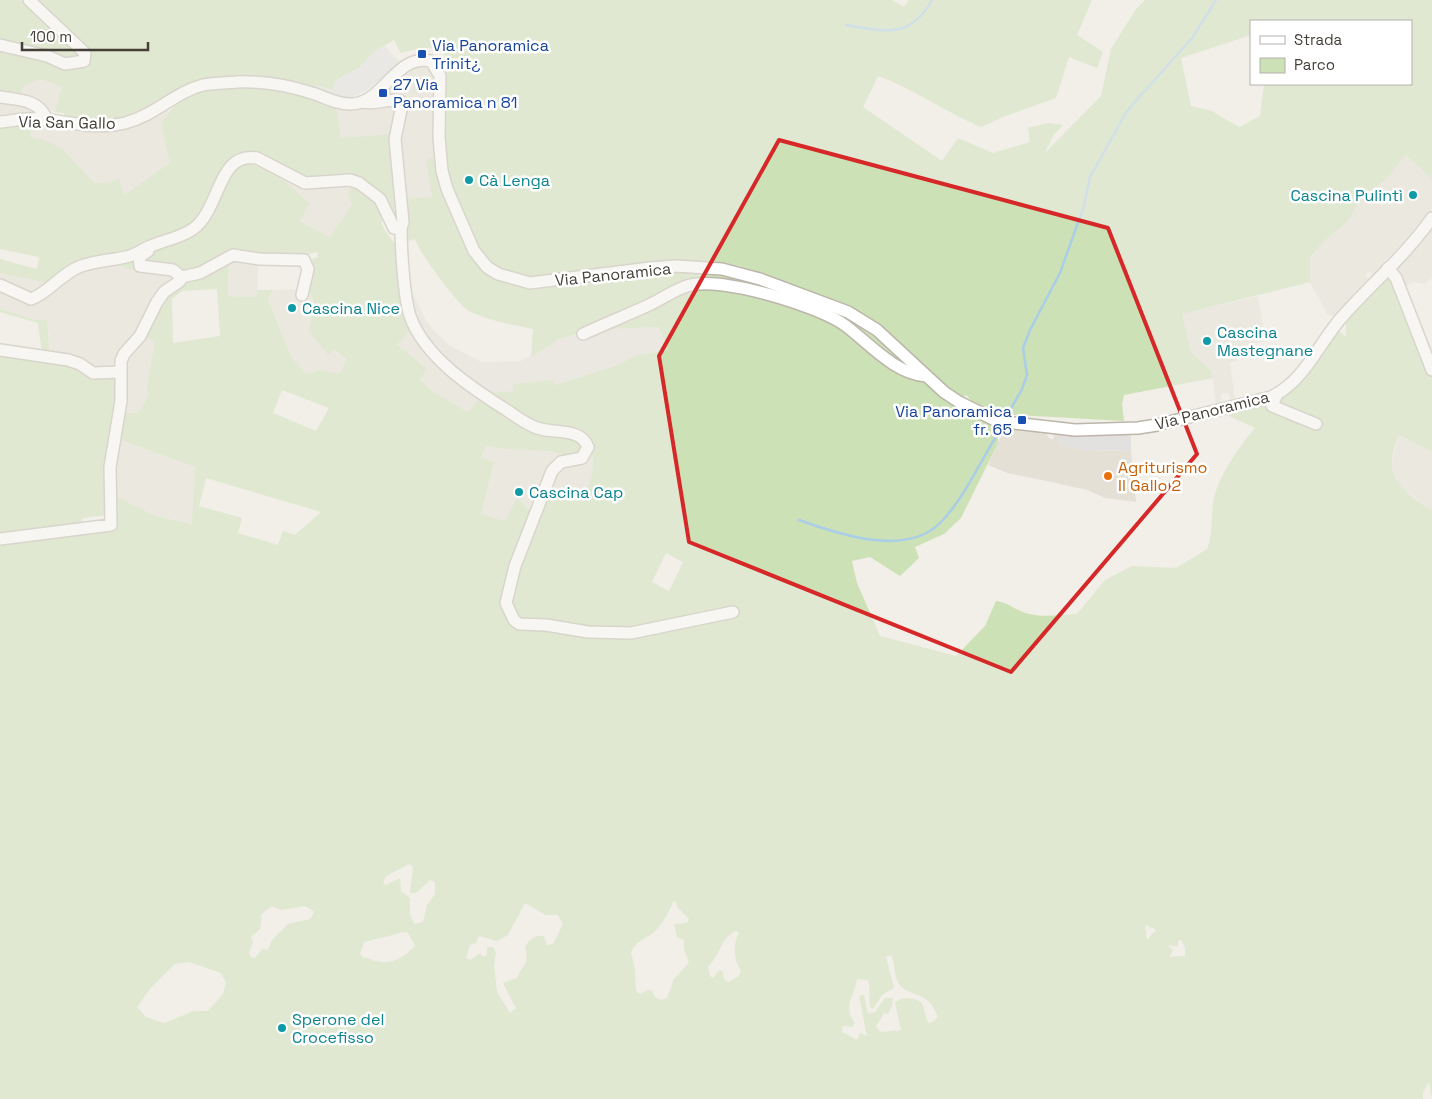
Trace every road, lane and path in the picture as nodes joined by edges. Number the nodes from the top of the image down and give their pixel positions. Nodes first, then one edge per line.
1 (29, 0) edge
2 (0, 45) edge
3 (0, 96) edge
4 (362, 102) junction
5 (46, 120) junction
6 (0, 122) edge
7 (1432, 218) edge
8 (401, 228) junction
9 (165, 242) junction
10 (316, 255) dead end
11 (124, 257) junction
12 (304, 260) junction
13 (140, 266) junction
14 (1388, 268) junction
15 (181, 277) junction
16 (0, 286) edge
17 (302, 295) dead end
18 (583, 334) dead end
19 (0, 350) edge
20 (1432, 370) edge
21 (120, 372) junction
22 (926, 376) junction
23 (1277, 394) junction
24 (1316, 424) dead end
25 (0, 539) edge
26 (733, 612) dead end

1 - 2 street
3 - 5 street
4 - 5 street, Via San Gallo
4 - 8 street, Via San Gallo
4 - 22 street, Via Panoramica
5 - 6 street, Via San Gallo
7 - 14 street, Via Panoramica
8 - 9 street
8 - 26 street
9 - 11 street
9 - 13 street
10 - 12 street
11 - 13 street
11 - 16 street
12 - 15 street
12 - 17 street
13 - 15 street
14 - 20 street
14 - 23 street, Via Panoramica
15 - 21 street
18 - 22 street, Via Panoramica
19 - 21 street
21 - 25 street
22 - 23 street, Via Panoramica
23 - 24 street

